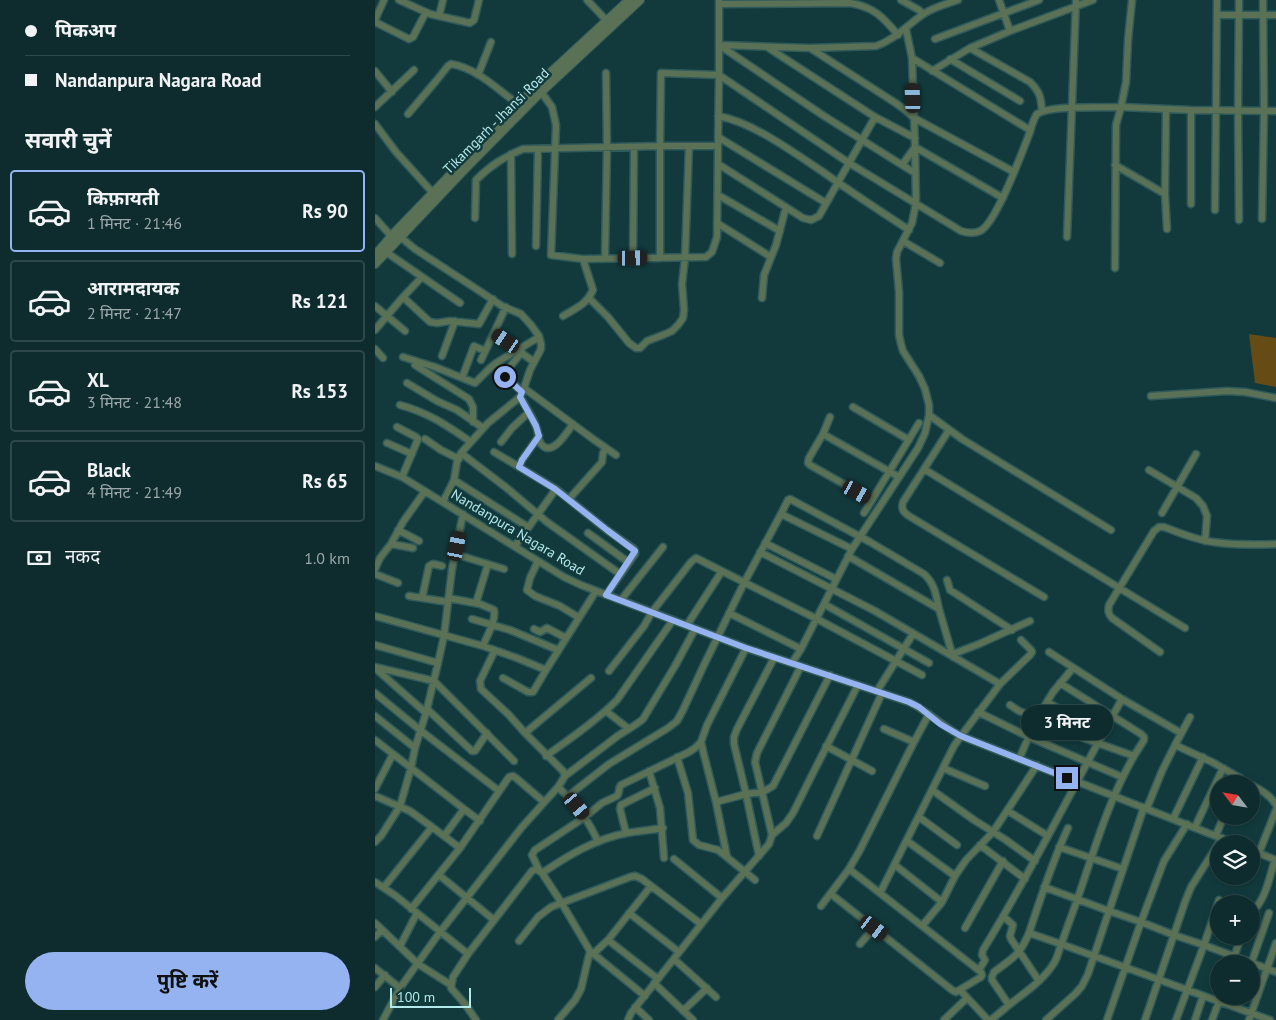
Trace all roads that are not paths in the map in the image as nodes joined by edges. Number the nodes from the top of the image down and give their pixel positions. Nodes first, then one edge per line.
1 (384, 0) edge
2 (399, 0) edge
3 (443, 0) edge
4 (479, 0) edge
5 (587, 0) edge
6 (629, 0) edge
7 (640, 0) edge
8 (901, 0) edge
9 (958, 0) edge
10 (999, 0) edge
11 (1039, 0) edge
12 (1093, 0) edge
13 (1132, 0) edge
14 (1217, 0) edge
15 (1239, 0) edge
16 (1263, 0) edge
17 (719, 2) edge
18 (849, 2) edge
19 (1076, 3) edge
20 (426, 12) junction
21 (1004, 13) junction
22 (923, 14) junction
23 (1217, 15) junction
24 (1239, 15) junction
25 (1263, 15) junction
26 (1276, 15) edge
27 (439, 16) junction
28 (375, 20) edge
29 (607, 21) junction
30 (906, 28) junction
31 (1010, 31) junction
32 (897, 35) junction
33 (935, 39) dead end
34 (491, 42) dead end
35 (719, 45) junction
36 (767, 47) junction
37 (809, 48) junction
38 (969, 48) junction
39 (912, 58) junction
40 (950, 59) junction
41 (414, 70) dead end
42 (933, 71) junction
43 (606, 73) dead end
44 (478, 75) junction
45 (719, 75) junction
46 (377, 76) edge
47 (539, 89) junction
48 (392, 92) junction
49 (1020, 101) dead end
50 (518, 104) junction
51 (375, 107) edge
52 (1072, 108) junction
53 (1121, 108) junction
54 (1166, 109) junction
55 (1191, 110) junction
56 (1042, 111) junction
57 (1217, 111) junction
58 (1238, 111) junction
59 (1264, 111) junction
60 (1276, 111) edge
61 (408, 114) dead end
62 (718, 116) junction
63 (875, 117) junction
64 (914, 118) junction
65 (375, 124) edge
66 (1030, 130) junction
67 (718, 136) junction
68 (915, 138) junction
69 (862, 140) junction
70 (660, 146) junction
71 (689, 146) junction
72 (718, 146) junction
73 (607, 147) junction
74 (634, 147) junction
75 (915, 147) junction
76 (538, 149) junction
77 (555, 149) junction
78 (511, 154) junction
79 (849, 163) junction
80 (718, 164) junction
81 (902, 164) junction
82 (1115, 165) junction
83 (1014, 172) junction
84 (915, 173) junction
85 (838, 183) junction
86 (433, 193) junction
87 (1165, 194) junction
88 (718, 195) junction
89 (1003, 198) junction
90 (916, 202) junction
91 (826, 203) junction
92 (1191, 204) dead end
93 (786, 208) junction
94 (1215, 210) dead end
95 (375, 218) edge
96 (475, 218) dead end
97 (1262, 219) dead end
98 (1239, 220) dead end
99 (717, 224) junction
100 (1167, 229) dead end
101 (909, 230) junction
102 (780, 231) junction
103 (396, 235) junction
104 (1067, 237) dead end
105 (903, 241) junction
106 (536, 246) dead end
107 (387, 252) junction
108 (512, 254) dead end
109 (375, 255) edge
110 (771, 257) junction
111 (583, 258) junction
112 (605, 258) junction
113 (633, 258) junction
114 (660, 258) junction
115 (685, 258) junction
116 (940, 263) dead end
117 (375, 264) edge
118 (1115, 268) dead end
119 (421, 277) junction
120 (403, 297) junction
121 (589, 298) junction
122 (762, 298) dead end
123 (493, 300) junction
124 (461, 303) dead end
125 (375, 306) edge
126 (506, 307) junction
127 (387, 316) junction
128 (563, 316) dead end
129 (455, 321) junction
130 (375, 330) edge
131 (405, 331) dead end
132 (494, 333) junction
133 (539, 337) junction
134 (375, 350) edge
135 (485, 351) junction
136 (520, 351) junction
137 (443, 356) dead end
138 (403, 357) dead end
139 (383, 358) dead end
140 (481, 360) dead end
141 (534, 362) junction
142 (415, 365) dead end
143 (462, 378) junction
144 (407, 383) dead end
145 (522, 392) junction
146 (1151, 396) dead end
147 (1276, 398) edge
148 (400, 404) dead end
149 (853, 407) dead end
150 (529, 412) junction
151 (929, 415) junction
152 (830, 417) dead end
153 (473, 422) junction
154 (919, 423) dead end
155 (573, 424) junction
156 (397, 427) dead end
157 (483, 428) junction
158 (949, 430) junction
159 (823, 434) junction
160 (539, 436) junction
161 (425, 439) dead end
162 (909, 440) junction
163 (471, 442) junction
164 (501, 442) dead end
165 (387, 443) dead end
166 (606, 448) junction
167 (494, 452) dead end
168 (412, 454) junction
169 (1196, 454) dead end
170 (616, 455) dead end
171 (460, 456) junction
172 (375, 466) edge
173 (519, 467) junction
174 (924, 469) junction
175 (1149, 470) dead end
176 (890, 472) junction
177 (401, 477) junction
178 (899, 477) junction
179 (454, 480) junction
180 (1178, 487) junction
181 (555, 489) junction
182 (425, 491) junction
183 (569, 499) junction
184 (872, 500) junction
185 (443, 502) junction
186 (865, 513) dead end
187 (1162, 513) dead end
188 (463, 514) junction
189 (537, 514) junction
190 (781, 514) junction
191 (529, 527) junction
192 (398, 530) junction
193 (1111, 530) dead end
194 (588, 533) dead end
195 (859, 537) junction
196 (419, 541) dead end
197 (1205, 541) junction
198 (765, 543) junction
199 (391, 544) junction
200 (1276, 544) edge
201 (515, 546) junction
202 (663, 547) dead end
203 (413, 548) dead end
204 (852, 549) junction
205 (760, 552) junction
206 (455, 554) junction
207 (848, 556) junction
208 (538, 561) junction
209 (628, 562) junction
210 (488, 564) junction
211 (443, 566) dead end
212 (375, 569) edge
213 (503, 569) dead end
214 (722, 571) junction
215 (375, 574) edge
216 (620, 574) junction
217 (836, 579) junction
218 (947, 580) dead end
219 (398, 583) dead end
220 (744, 583) junction
221 (832, 588) junction
222 (1120, 589) junction
223 (595, 591) junction
224 (606, 595) junction
225 (409, 596) dead end
226 (1044, 597) dead end
227 (422, 598) junction
228 (448, 600) junction
229 (621, 600) junction
230 (476, 603) junction
231 (824, 604) junction
232 (939, 609) junction
233 (652, 612) junction
234 (729, 613) junction
235 (375, 616) edge
236 (578, 618) junction
237 (817, 618) junction
238 (472, 619) dead end
239 (673, 620) junction
240 (1031, 621) dead end
241 (492, 624) junction
242 (687, 626) junction
243 (1185, 628) dead end
244 (534, 629) dead end
245 (695, 629) junction
246 (1012, 630) junction
247 (913, 634) junction
248 (444, 636) junction
249 (717, 637) junction
250 (566, 638) junction
251 (1021, 640) dead end
252 (375, 645) edge
253 (483, 646) junction
254 (746, 648) junction
255 (903, 648) junction
256 (801, 649) junction
257 (495, 650) junction
258 (558, 650) junction
259 (1049, 652) dead end
260 (1160, 652) dead end
261 (953, 655) junction
262 (774, 658) junction
263 (896, 660) junction
264 (438, 663) junction
265 (792, 663) junction
266 (929, 663) dead end
267 (801, 666) junction
268 (375, 668) edge
269 (1073, 668) junction
270 (546, 670) junction
271 (609, 671) dead end
272 (922, 674) dead end
273 (831, 675) junction
274 (503, 678) dead end
275 (591, 678) dead end
276 (434, 681) junction
277 (1000, 684) junction
278 (1060, 684) junction
279 (858, 685) junction
280 (880, 692) junction
281 (375, 693) edge
282 (1122, 699) junction
283 (1047, 702) junction
284 (1010, 705) dead end
285 (426, 711) junction
286 (606, 711) junction
287 (978, 712) junction
288 (929, 714) junction
289 (375, 716) edge
290 (1112, 716) junction
291 (1190, 717) dead end
292 (1037, 718) junction
293 (629, 729) junction
294 (883, 729) dead end
295 (420, 730) junction
296 (487, 733) junction
297 (525, 733) junction
298 (1102, 733) junction
299 (1181, 733) junction
300 (961, 736) junction
301 (1029, 737) junction
302 (375, 740) edge
303 (701, 742) junction
304 (915, 742) junction
305 (1097, 743) junction
306 (1175, 744) junction
307 (826, 746) junction
308 (415, 748) junction
309 (393, 754) junction
310 (546, 756) junction
311 (1134, 756) junction
312 (677, 758) junction
313 (1203, 758) junction
314 (1019, 759) junction
315 (852, 760) junction
316 (514, 761) dead end
317 (1087, 763) junction
318 (1037, 765) junction
319 (411, 768) junction
320 (943, 768) junction
321 (1223, 768) junction
322 (375, 770) edge
323 (649, 771) junction
324 (872, 771) dead end
325 (383, 774) junction
326 (1232, 775) edge
327 (565, 776) junction
328 (1122, 777) junction
329 (1076, 782) junction
330 (985, 786) dead end
331 (558, 787) junction
332 (655, 788) junction
333 (375, 789) edge
334 (932, 790) junction
335 (1260, 790) edge
336 (499, 791) junction
337 (763, 792) junction
338 (746, 794) junction
339 (1113, 795) junction
340 (375, 796) edge
341 (568, 796) junction
342 (544, 802) junction
343 (716, 802) junction
344 (1276, 805) edge
345 (400, 806) junction
346 (1145, 808) junction
347 (464, 809) junction
348 (1276, 810) edge
349 (1008, 811) junction
350 (585, 816) junction
351 (919, 817) junction
352 (1173, 819) junction
353 (480, 821) junction
354 (1187, 824) junction
355 (432, 827) junction
356 (1195, 827) junction
357 (663, 828) junction
358 (1068, 828) dead end
359 (993, 832) junction
360 (626, 833) junction
361 (378, 835) edge
362 (772, 835) junction
363 (1216, 835) edge
364 (444, 836) junction
365 (817, 836) dead end
366 (1048, 836) junction
367 (907, 841) junction
368 (375, 842) edge
369 (598, 842) junction
370 (957, 845) dead end
371 (980, 845) junction
372 (1059, 847) junction
373 (460, 848) junction
374 (1260, 851) edge
375 (1210, 852) edge
376 (1260, 854) edge
377 (759, 856) junction
378 (727, 857) junction
379 (664, 858) dead end
380 (1092, 858) junction
381 (674, 860) dead end
382 (1276, 860) edge
383 (1003, 861) junction
384 (1035, 861) junction
385 (895, 865) junction
386 (1123, 868) junction
387 (849, 869) junction
388 (540, 872) junction
389 (744, 872) junction
390 (439, 875) junction
391 (955, 876) junction
392 (1025, 879) junction
393 (755, 880) dead end
394 (375, 882) edge
395 (651, 886) junction
396 (384, 887) junction
397 (1044, 887) junction
398 (880, 893) junction
399 (831, 894) junction
400 (467, 898) junction
401 (722, 898) junction
402 (1078, 900) junction
403 (561, 902) junction
404 (941, 902) junction
405 (1260, 903) edge
406 (821, 906) dead end
407 (414, 911) junction
408 (1109, 911) junction
409 (629, 913) junction
410 (1269, 913) dead end
411 (1003, 916) junction
412 (495, 920) junction
413 (1141, 922) junction
414 (375, 923) edge
415 (701, 924) junction
416 (922, 926) junction
417 (874, 928) junction
418 (965, 928) dead end
419 (1210, 929) edge
420 (383, 930) junction
421 (440, 932) junction
422 (1029, 933) junction
423 (1173, 935) junction
424 (375, 937) edge
425 (608, 940) junction
426 (519, 941) dead end
427 (1276, 943) edge
428 (860, 944) dead end
429 (1061, 944) junction
430 (1205, 945) junction
431 (400, 946) junction
432 (679, 952) junction
433 (1019, 952) junction
434 (592, 953) junction
435 (468, 954) junction
436 (1222, 955) edge
437 (1254, 955) edge
438 (1093, 956) junction
439 (674, 959) junction
440 (418, 964) junction
441 (1260, 966) edge
442 (375, 968) edge
443 (1125, 968) junction
444 (1267, 968) junction
445 (979, 970) junction
446 (1276, 972) edge
447 (385, 975) junction
448 (1158, 980) junction
449 (656, 981) junction
450 (1039, 981) junction
451 (451, 984) junction
452 (375, 987) edge
453 (400, 988) junction
454 (707, 988) junction
455 (961, 990) junction
456 (1187, 991) junction
457 (645, 996) junction
458 (1203, 996) junction
459 (716, 997) dead end
460 (1210, 997) edge
461 (967, 998) junction
462 (1009, 1005) junction
463 (1217, 1005) edge
464 (1230, 1005) edge
465 (635, 1007) junction
466 (1234, 1007) joint
467 (683, 1011) junction
468 (1250, 1017) edge
469 (383, 1020) edge
470 (476, 1020) edge
471 (558, 1020) edge
472 (628, 1020) edge
473 (649, 1020) edge
474 (693, 1020) edge
475 (943, 1020) edge
476 (989, 1020) edge
477 (1046, 1020) edge
478 (1107, 1020) edge
479 (1145, 1020) edge
480 (1176, 1020) edge
481 (1195, 1020) edge
482 (1212, 1020) edge
483 (1270, 1020) edge

1 - 28 street
2 - 20 street
3 - 27 street
4 - 27 street
5 - 29 street
6 - 29 street
7 - 47 street, Tikamgarh - Jhansi Road
8 - 22 street
9 - 22 street
10 - 21 street
11 - 21 street
12 - 19 street
13 - 53 street
14 - 23 street
15 - 24 street
16 - 25 street
17 - 18 street
17 - 35 street
18 - 32 street
19 - 31 street
19 - 52 street
20 - 27 street
20 - 28 street
21 - 31 street
21 - 33 street
22 - 30 street
23 - 24 street
23 - 57 street
24 - 25 street
24 - 58 street
25 - 26 street
25 - 59 street
29 - 47 street
30 - 32 street
30 - 39 street
31 - 38 street
32 - 37 street
34 - 44 street
35 - 36 street
35 - 45 street
35 - 69 street
36 - 37 street
36 - 63 street
37 - 64 street
38 - 40 street
38 - 56 street
39 - 42 street
39 - 64 street
40 - 42 street
40 - 49 street
41 - 48 street
42 - 66 street
43 - 73 street
44 - 50 street
44 - 61 street
45 - 62 street
45 - 70 street
45 - 79 street
46 - 48 street
47 - 50 street
47 - 77 street
47 - 103 street, Tikamgarh - Jhansi Road
48 - 51 street
50 - 86 street
52 - 53 street
52 - 56 street
52 - 104 street
53 - 54 street
53 - 82 street
54 - 55 street
54 - 87 street
55 - 57 street
55 - 92 street
56 - 66 street
57 - 58 street
57 - 94 street
58 - 59 street
58 - 98 street
59 - 60 street
59 - 97 street
62 - 67 street
62 - 85 street
63 - 68 street
63 - 69 street
64 - 68 street
64 - 83 street
65 - 86 street
66 - 83 street
67 - 72 street
67 - 91 street
68 - 75 street
69 - 79 street
69 - 81 street
70 - 71 street
70 - 74 street
70 - 114 street
71 - 72 street
71 - 115 street
72 - 80 street
73 - 74 street
73 - 77 street
73 - 112 street
74 - 113 street
75 - 81 street
75 - 84 street
75 - 89 street
76 - 77 street
76 - 78 street
76 - 106 street
77 - 111 street
78 - 96 street
78 - 108 street
79 - 85 street
79 - 90 street
80 - 88 street
80 - 93 street
81 - 84 street
82 - 87 street
82 - 118 street
83 - 89 street
84 - 90 street
85 - 91 street
85 - 101 street
86 - 103 street
87 - 100 street
88 - 99 street
88 - 102 street
89 - 90 street
90 - 101 street
91 - 93 street
93 - 102 street
95 - 103 street
99 - 110 street
99 - 115 street
101 - 105 street
102 - 110 street
103 - 107 street, Tikamgarh - Jhansi Road
103 - 109 street
103 - 123 street
105 - 116 street
105 - 151 street
107 - 117 street, Tikamgarh - Jhansi Road
107 - 119 street
110 - 122 street
111 - 112 street
111 - 121 street
112 - 113 street
113 - 114 street
114 - 115 street
115 - 121 street
119 - 120 street
119 - 124 street
120 - 127 street
120 - 129 street
121 - 128 street
123 - 126 street
123 - 129 street
125 - 127 street
126 - 132 street
126 - 133 street
127 - 130 street
127 - 131 street
129 - 137 street
132 - 135 street
132 - 136 street
133 - 136 street
133 - 141 street
134 - 139 street
135 - 140 street
135 - 143 street
136 - 141 street
136 - 143 street
136 - 145 street
138 - 143 street
141 - 145 street
142 - 153 street
144 - 153 street
145 - 150 street
145 - 155 street
145 - 157 street
146 - 147 street
148 - 163 street
149 - 162 street
150 - 160 street
150 - 164 street
151 - 158 street
151 - 178 street
152 - 159 street
153 - 157 street
154 - 162 street
155 - 160 street
155 - 166 street
156 - 168 street
157 - 163 street
158 - 174 street
158 - 193 street
159 - 176 street
159 - 184 street
160 - 173 street
161 - 171 street
162 - 176 street
163 - 171 street
165 - 168 street
166 - 170 street
166 - 183 street
167 - 173 street
168 - 177 street
169 - 180 street
171 - 179 street
171 - 189 street
172 - 177 street, Nandanpura Nagara Road
173 - 181 street
174 - 222 street
174 - 226 street
175 - 180 street
176 - 178 street
176 - 184 street
177 - 182 street, Nandanpura Nagara Road
178 - 195 street
179 - 185 street
179 - 191 street
180 - 187 street
180 - 197 street
181 - 183 street
181 - 189 street
182 - 185 street, Nandanpura Nagara Road
182 - 192 street
183 - 209 street
184 - 186 street
185 - 188 street, Nandanpura Nagara Road
188 - 201 street, Nandanpura Nagara Road
188 - 206 street
189 - 191 street
189 - 216 street
190 - 195 street
190 - 198 street
190 - 204 street
191 - 201 street
192 - 196 street
192 - 199 street
194 - 209 street
195 - 204 street
195 - 232 street
197 - 200 street
197 - 222 street
198 - 205 street
198 - 217 street
199 - 203 street
199 - 212 street
201 - 208 street, Nandanpura Nagara Road
202 - 229 street
204 - 207 street
205 - 220 street
205 - 221 street
206 - 210 street
206 - 228 street
207 - 217 street
207 - 232 street
208 - 223 street, Nandanpura Nagara Road
208 - 236 street
209 - 216 street
210 - 213 street
210 - 230 street
211 - 227 street
214 - 220 street
214 - 233 street
214 - 242 street
215 - 219 street
216 - 224 street
217 - 221 street
218 - 246 street
220 - 234 street
220 - 237 street
221 - 231 street
221 - 247 street
222 - 243 street
222 - 260 street
223 - 224 street, Nandanpura Nagara Road
223 - 236 street
224 - 229 street, Nandanpura Nagara Road
225 - 227 street
227 - 228 street
228 - 230 street
228 - 248 street
229 - 233 street, Nandanpura Nagara Road
230 - 241 street
231 - 237 street
231 - 255 street
232 - 261 street
233 - 239 street, Nandanpura Nagara Road
233 - 271 street
234 - 249 street
234 - 256 street
235 - 248 street
236 - 250 street
237 - 256 street
237 - 263 street
238 - 241 street
239 - 242 street, Nandanpura Nagara Road
239 - 286 street
240 - 246 street
241 - 253 street
241 - 258 street
242 - 245 street, Nandanpura Nagara Road
244 - 250 street
245 - 249 street, Nandanpura Nagara Road
245 - 293 street
246 - 261 street
247 - 255 street
247 - 261 street
248 - 253 street
248 - 264 street
249 - 254 street, Nandanpura Nagara Road
249 - 341 street
250 - 258 street
251 - 277 street
252 - 264 street
253 - 257 street
254 - 262 street, Nandanpura Nagara Road
254 - 303 street
255 - 263 street
255 - 266 street
256 - 265 street
257 - 270 street
257 - 297 street
258 - 270 street
259 - 269 street
261 - 277 street
262 - 265 street, Nandanpura Nagara Road
262 - 338 street
263 - 272 street
263 - 280 street
264 - 276 street
265 - 267 street, Nandanpura Nagara Road
267 - 273 street, Nandanpura Nagara Road
267 - 337 street
268 - 276 street
268 - 285 street
269 - 278 street
269 - 282 street
270 - 274 street
273 - 279 street, Nandanpura Nagara Road
273 - 337 street
275 - 297 street
276 - 285 street
276 - 296 street
277 - 287 street
278 - 283 street
278 - 290 street
279 - 280 street, Nandanpura Nagara Road
279 - 307 street
280 - 288 street, Nandanpura Nagara Road
280 - 315 street
281 - 295 street
282 - 290 street
282 - 299 street
283 - 292 street
283 - 298 street
284 - 292 street
285 - 295 street
285 - 296 street
286 - 293 street
286 - 310 street
287 - 300 street
287 - 301 street
288 - 300 street, Nandanpura Nagara Road
288 - 304 street
289 - 308 street
290 - 298 street
290 - 311 street
291 - 299 street
292 - 301 street
292 - 305 street
293 - 327 street
294 - 304 street
295 - 308 street
295 - 336 street
296 - 316 street
297 - 310 street
298 - 305 street
299 - 306 street
300 - 314 street, Nandanpura Nagara Road
300 - 320 street
301 - 314 street
301 - 317 street
302 - 309 street
303 - 312 street
303 - 343 street
304 - 387 street
305 - 311 street
305 - 317 street
306 - 313 street
306 - 346 street
307 - 315 street
307 - 362 street
308 - 319 street
309 - 319 street
309 - 325 street
310 - 327 street
311 - 328 street
312 - 323 street
312 - 378 street
313 - 321 street
313 - 352 street
314 - 318 street, Nandanpura Nagara Road
315 - 324 street
315 - 365 street
317 - 328 street
317 - 329 street
318 - 329 street, Nandanpura Nagara Road
318 - 349 street
319 - 345 street
319 - 347 street
320 - 330 street
320 - 334 street
321 - 326 street
321 - 356 street
322 - 325 street
323 - 332 street
323 - 350 street
325 - 333 street
327 - 331 street
328 - 339 street
329 - 339 street, Nandanpura Nagara Road
329 - 366 street
331 - 341 street
331 - 342 street
332 - 357 street
332 - 360 street
334 - 351 street
334 - 359 street
335 - 344 street
336 - 342 street
336 - 353 street
337 - 338 street
337 - 362 street
338 - 343 street
338 - 377 street
339 - 346 street, Nandanpura Nagara Road
339 - 380 street
340 - 345 street
341 - 350 street
342 - 400 street
343 - 378 street
345 - 355 street
345 - 361 street
346 - 352 street, Nandanpura Nagara Road
346 - 386 street
347 - 353 street
347 - 364 street
348 - 374 street
349 - 359 street
349 - 366 street
350 - 369 street
350 - 388 street
351 - 367 street
351 - 370 street
352 - 354 street, Nandanpura Nagara Road
353 - 373 street
354 - 356 street, Nandanpura Nagara Road
354 - 413 street
355 - 364 street
355 - 396 street
356 - 363 street, Nandanpura Nagara Road
357 - 360 street
357 - 379 street
358 - 372 street
359 - 371 street
359 - 384 street
360 - 369 street
361 - 368 street
362 - 377 street
364 - 373 street
366 - 384 street
367 - 385 street
367 - 391 street
369 - 388 street
371 - 383 street
371 - 391 street
372 - 380 street
372 - 397 street
373 - 390 street
375 - 423 street
376 - 382 street
377 - 389 street
378 - 389 street
380 - 386 street
380 - 402 street
381 - 401 street
382 - 405 street
383 - 392 street
383 - 418 street
384 - 392 street
385 - 398 street
385 - 404 street
386 - 408 street
387 - 398 street
387 - 399 street
388 - 403 street
388 - 412 street
389 - 393 street
389 - 401 street
390 - 400 street
390 - 407 street
391 - 404 street
392 - 411 street
394 - 396 street
395 - 403 street
395 - 409 street
395 - 415 street
396 - 407 street
397 - 402 street
397 - 422 street
398 - 416 street
399 - 406 street
399 - 417 street
400 - 412 street
400 - 421 street
401 - 415 street
402 - 408 street
402 - 429 street
403 - 426 street
403 - 434 street
404 - 416 street
407 - 421 street
407 - 431 street
408 - 413 street
408 - 438 street
409 - 425 street
409 - 432 street
410 - 437 street
411 - 433 street
411 - 445 street
412 - 435 street
413 - 423 street
413 - 443 street
414 - 420 street
415 - 432 street
416 - 445 street
417 - 428 street
417 - 455 street
419 - 430 street
420 - 424 street
420 - 431 street
421 - 435 street
421 - 440 street
422 - 429 street
422 - 433 street
423 - 430 street
423 - 448 street
425 - 434 street
425 - 449 street
427 - 444 street
429 - 438 street
429 - 450 street
430 - 436 street
430 - 456 street
431 - 440 street
432 - 439 street
433 - 450 street
433 - 462 street
434 - 457 street
434 - 471 street
435 - 451 street
438 - 443 street
438 - 477 street
439 - 449 street
439 - 454 street
440 - 451 street
440 - 453 street
441 - 444 street
442 - 447 street
443 - 448 street
443 - 478 street
444 - 446 street
444 - 468 street
445 - 455 street
447 - 452 street
447 - 453 street
448 - 456 street
448 - 479 street
449 - 457 street
449 - 467 street
450 - 462 street
451 - 470 street
453 - 469 street
454 - 459 street
454 - 467 street
455 - 461 street
456 - 458 street
456 - 480 street
457 - 465 street
458 - 460 street
458 - 481 street
461 - 475 street
461 - 476 street
462 - 476 street
463 - 482 street
464 - 466 street
465 - 472 street
465 - 473 street
466 - 468 street
467 - 474 street
468 - 483 street

